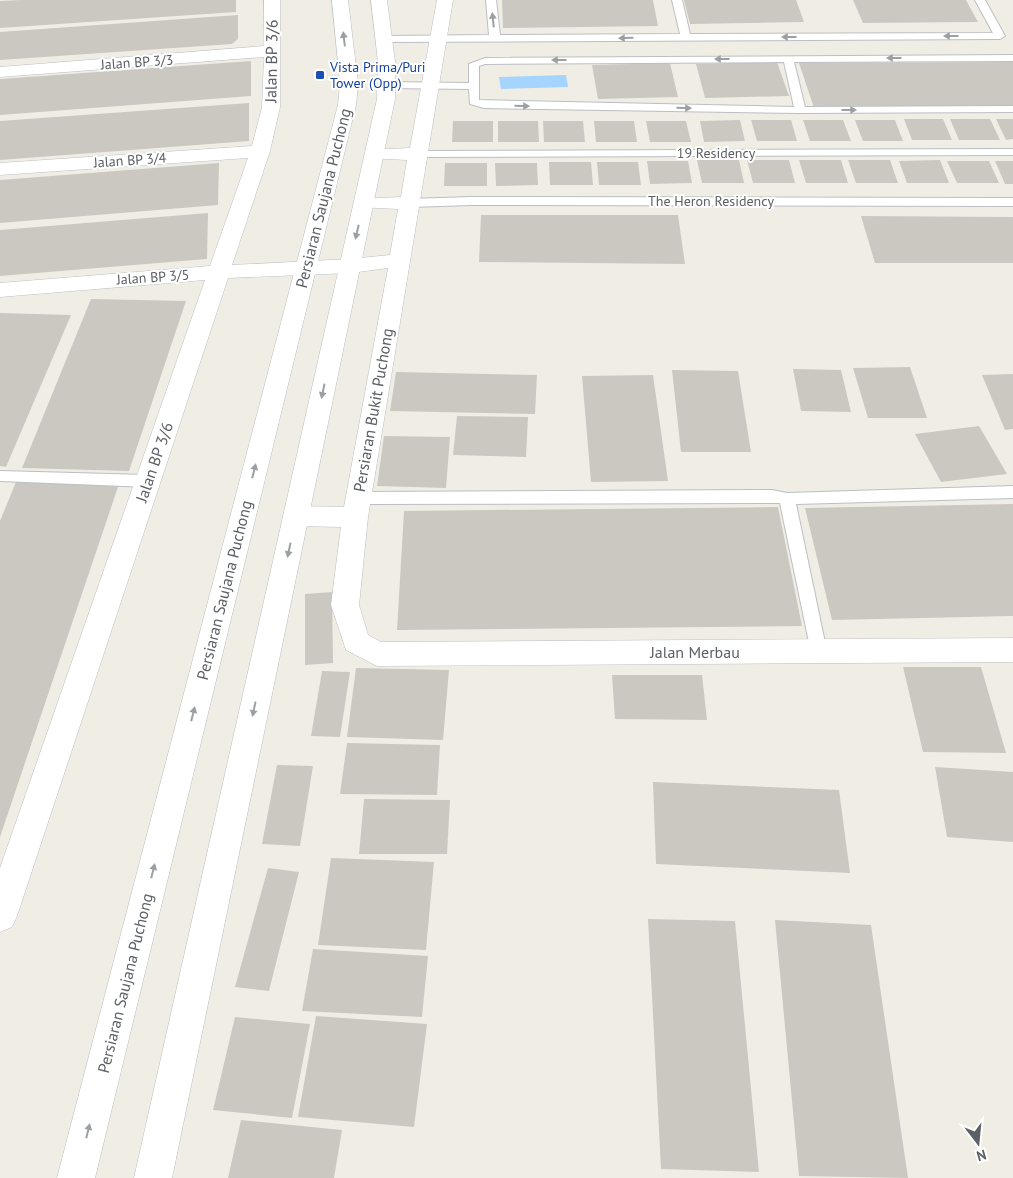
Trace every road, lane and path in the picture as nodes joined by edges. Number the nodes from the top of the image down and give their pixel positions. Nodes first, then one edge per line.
1 (340, 0) edge
2 (378, 0) edge
3 (445, 0) edge
4 (491, 0) edge
5 (677, 0) edge
6 (980, 0) edge
7 (272, 1) edge
8 (686, 37) junction
9 (384, 39) junction
10 (438, 39) junction
11 (495, 40) junction
12 (274, 51) junction
13 (788, 58) junction
14 (1013, 58) edge
15 (0, 72) edge
16 (388, 86) junction
17 (430, 86) junction
18 (474, 86) junction
19 (1013, 109) edge
20 (800, 110) junction
21 (260, 151) junction
22 (1013, 152) edge
23 (375, 154) junction
24 (418, 154) junction
25 (0, 169) edge
26 (1013, 202) edge
27 (364, 203) junction
28 (410, 203) junction
29 (400, 260) junction
30 (350, 266) junction
31 (306, 268) junction
32 (219, 272) junction
33 (0, 290) edge
34 (0, 476) edge
35 (148, 481) junction
36 (1013, 492) edge
37 (787, 499) junction
38 (356, 508) junction
39 (296, 516) junction
40 (1013, 650) edge
41 (819, 652) junction
42 (377, 654) joint
43 (9, 862) edge
44 (0, 916) edge
45 (76, 1178) edge
46 (153, 1178) edge

31 -> 1 street, Persiaran Saujana Puchong
2 - 9 street
3 - 10 street, Persiaran Bukit Puchong
11 -> 4 lane
5 - 8 lane
6 -> 8 lane
7 - 12 street, Jalan BP 3/6
8 -> 11 lane
9 - 10 lane
9 - 16 street
10 - 11 lane
10 - 17 street, Persiaran Bukit Puchong
12 - 15 street, Jalan BP 3/3
12 - 21 street, Jalan BP 3/6
14 -> 13 lane
13 -> 18 lane
13 - 20 lane
16 - 17 lane
16 - 23 street
17 - 18 lane
17 - 24 street, Persiaran Bukit Puchong
18 -> 20 lane
20 -> 19 lane
21 - 25 street, Jalan BP 3/4
21 - 32 street, Jalan BP 3/6
22 - 24 lane, 19 Residency
23 - 24 street
23 - 27 street
24 - 28 street, Persiaran Bukit Puchong
26 - 28 lane, The Heron Residency
27 - 28 street
27 -> 30 street
28 - 29 street, Persiaran Bukit Puchong
29 - 30 street, Jalan BP 3/5
29 - 38 street, Persiaran Bukit Puchong
30 - 31 street, Jalan BP 3/5
30 -> 39 street
31 - 32 street, Jalan BP 3/5
45 -> 31 street, Persiaran Saujana Puchong
32 - 33 street, Jalan BP 3/5
32 - 35 street, Jalan BP 3/6
34 - 35 lane
35 - 43 street, Jalan BP 3/6
36 - 37 lane
37 - 38 lane
37 - 41 lane
38 - 39 street
38 - 42 street, Persiaran Bukit Puchong
39 -> 46 street
40 - 41 street, Jalan Merbau
41 - 42 street, Jalan Merbau
43 - 44 street, Jalan BP 3/6

